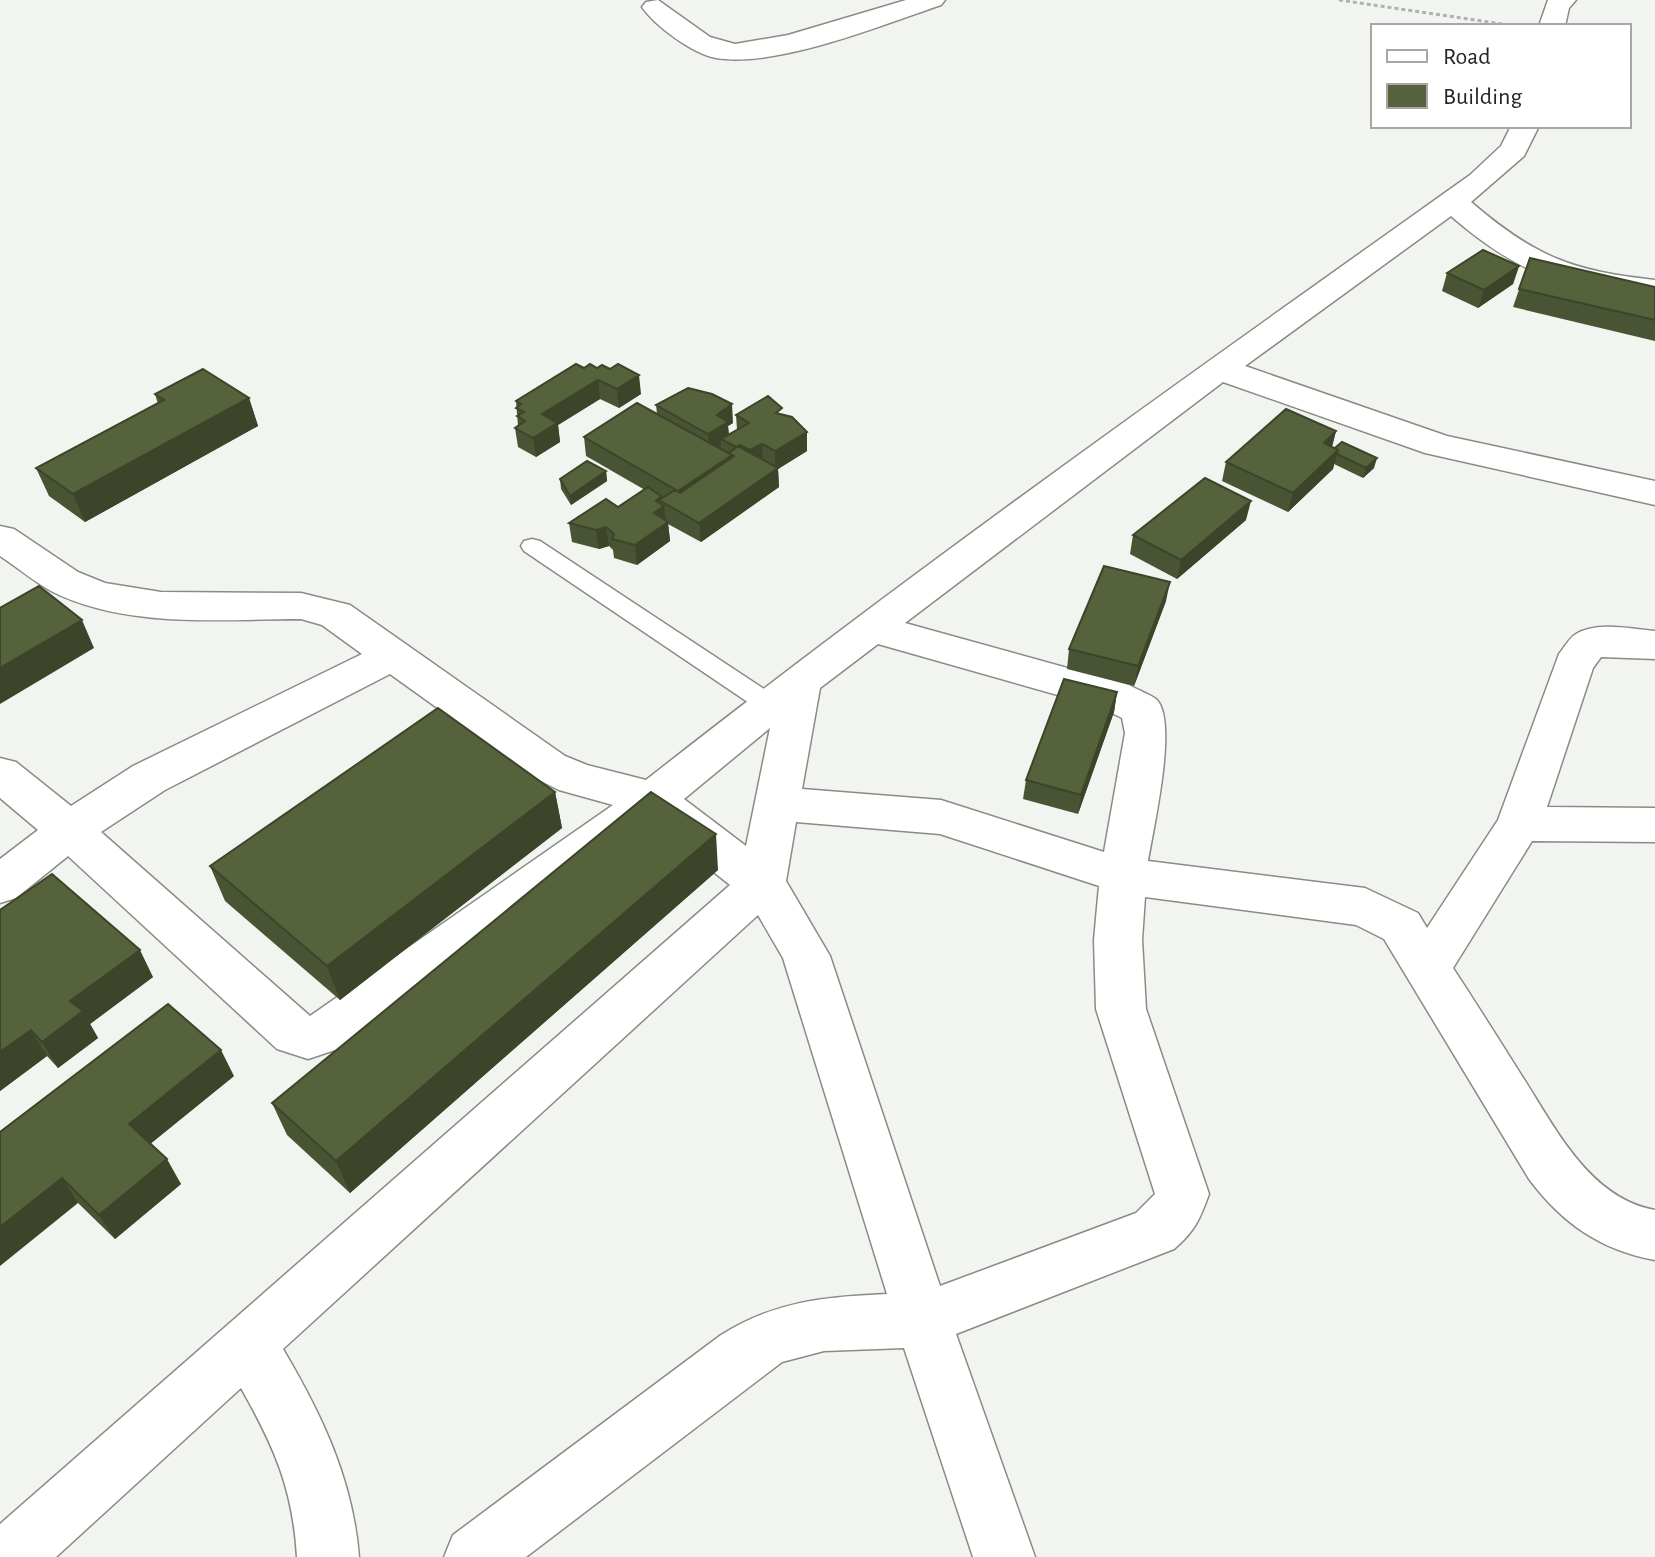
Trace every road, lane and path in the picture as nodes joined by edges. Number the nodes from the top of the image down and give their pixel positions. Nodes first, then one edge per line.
1 (932, 0) edge
2 (1339, 0) edge
3 (1563, 0) edge
4 (655, 7) dead end
5 (1501, 24) edge
6 (1552, 24) edge
7 (1524, 128) edge
8 (1452, 201) junction
9 (1655, 290) edge
10 (1219, 369) junction
11 (1655, 493) edge
12 (0, 538) edge
13 (532, 546) dead end
14 (872, 628) junction
15 (1655, 645) edge
16 (394, 655) junction
17 (785, 693) junction
18 (0, 774) edge
19 (653, 799) junction
20 (776, 804) junction
21 (1519, 824) junction
22 (1655, 825) edge
23 (69, 830) junction
24 (1123, 876) junction
25 (762, 884) junction
26 (0, 885) edge
27 (1426, 970) junction
28 (1655, 1235) edge
29 (923, 1320) junction
30 (248, 1344) junction
31 (10, 1557) edge
32 (328, 1557) edge
33 (475, 1557) edge
34 (1004, 1557) edge

1 - 4 street
2 - 5 path
3 - 6 street
7 - 8 street
8 - 9 street
8 - 10 street
10 - 11 street
10 - 14 street
12 - 16 street
13 - 17 lane
14 - 17 street
14 - 24 street
15 - 21 street
16 - 19 street
16 - 23 street
17 - 19 street
17 - 20 street
18 - 23 street
19 - 23 street
19 - 25 street
20 - 24 street
20 - 25 street
21 - 22 street
21 - 27 street
23 - 26 street
24 - 27 street
24 - 29 street
25 - 29 street
25 - 30 street
27 - 28 street
29 - 33 street
29 - 34 street
30 - 31 street
30 - 32 street

